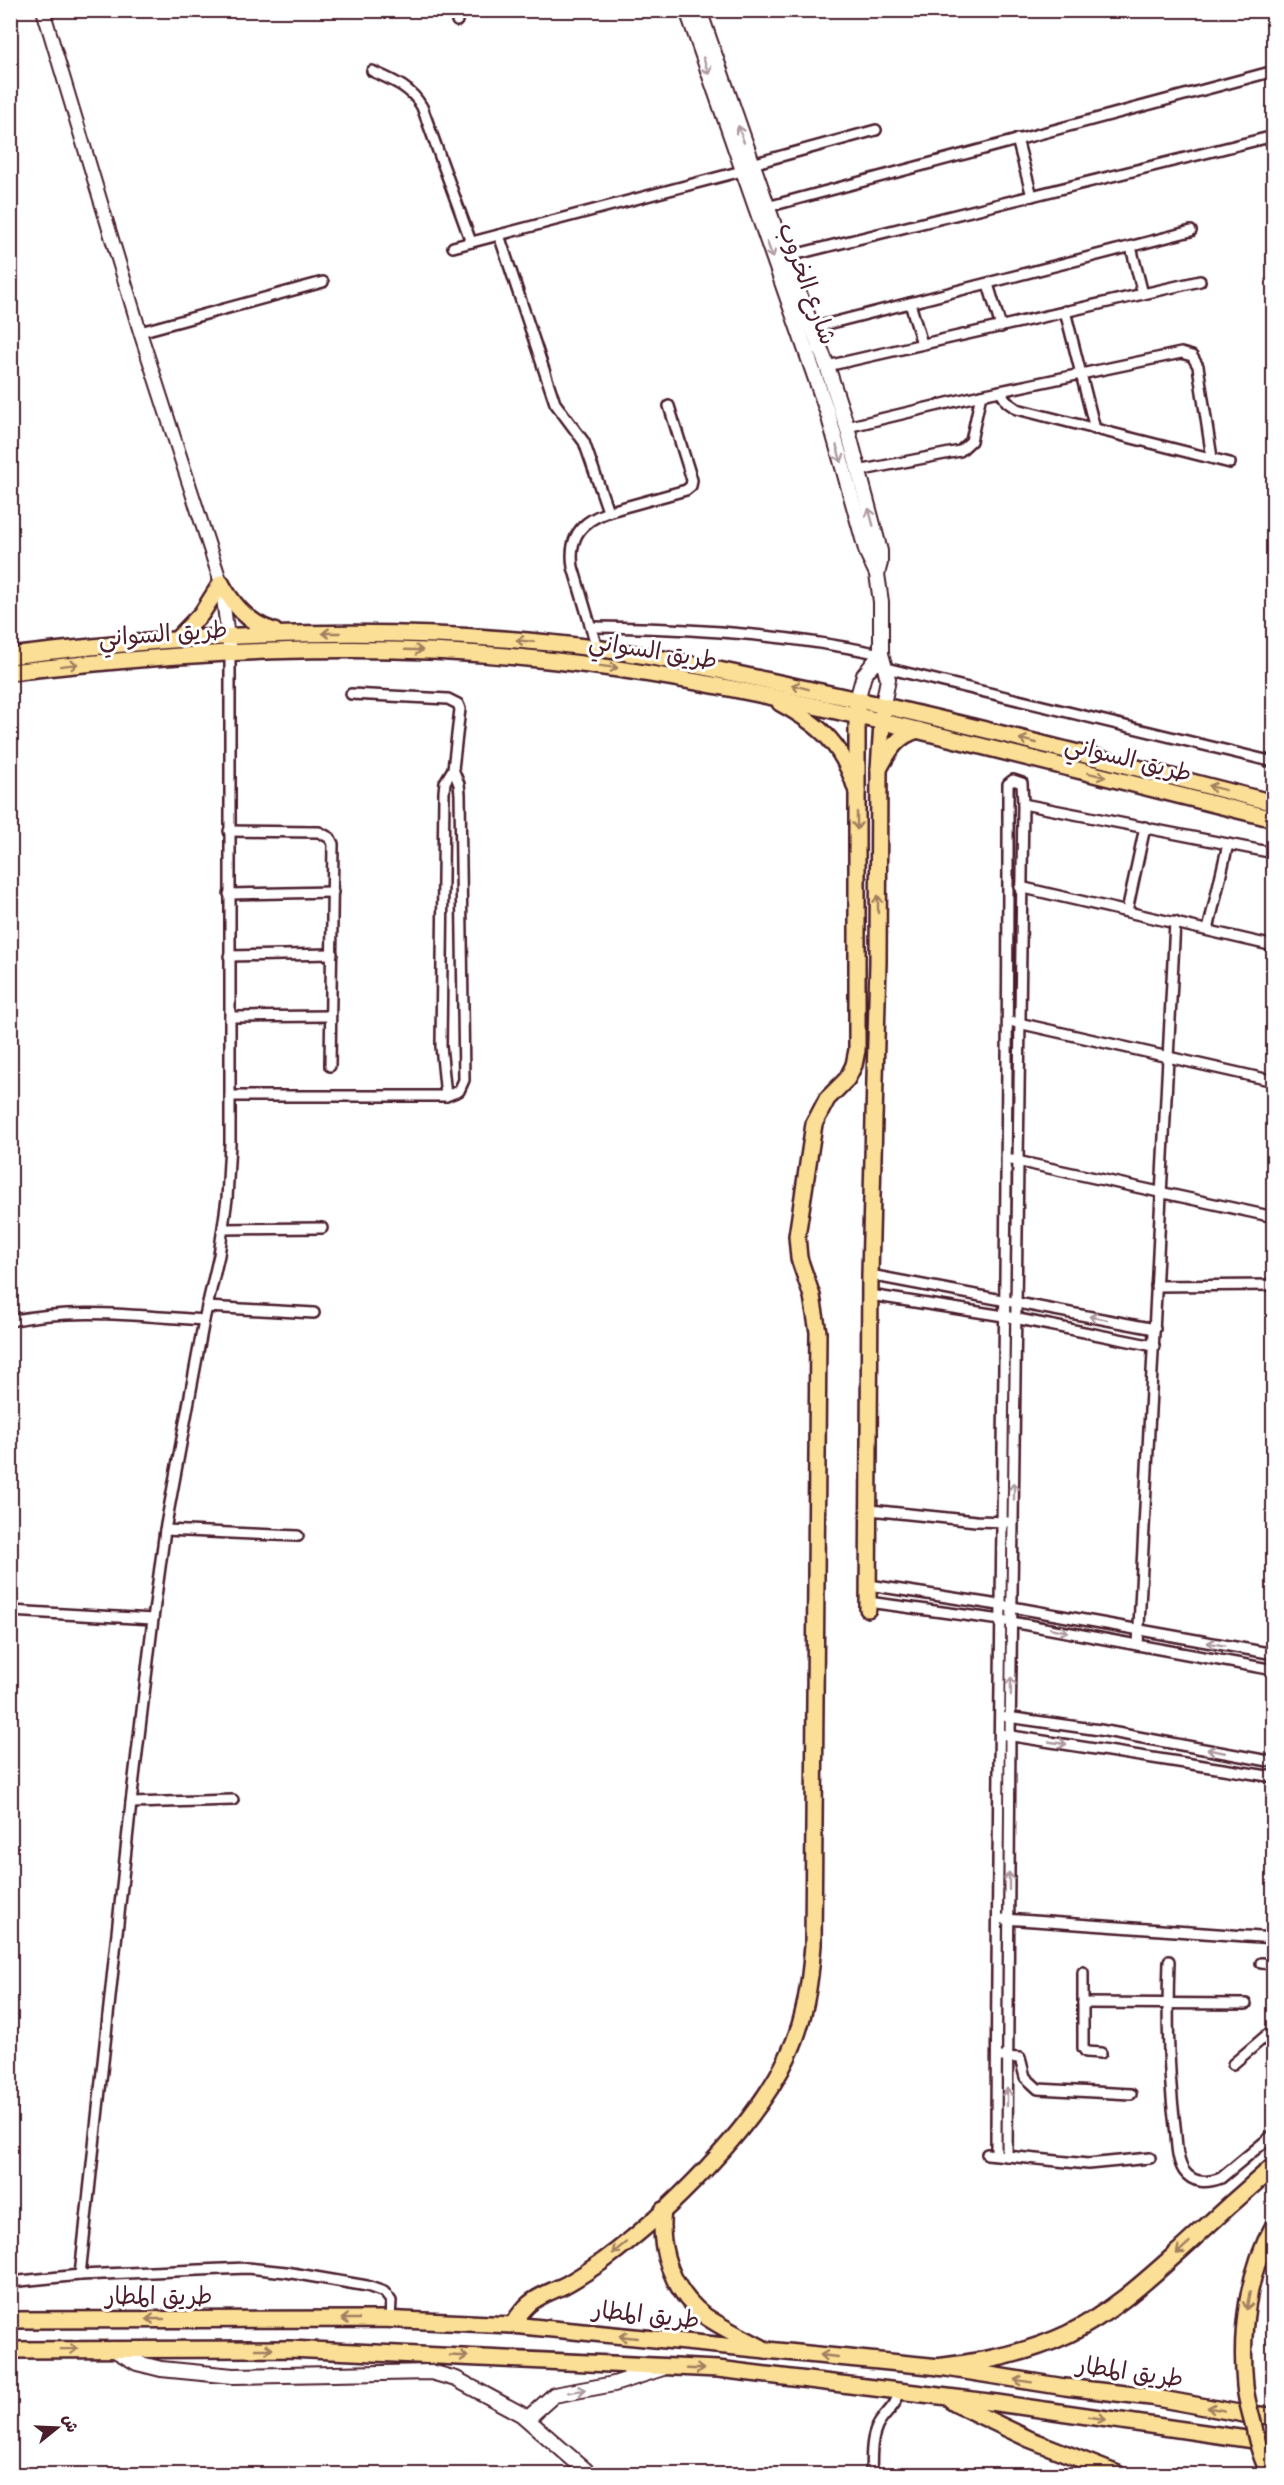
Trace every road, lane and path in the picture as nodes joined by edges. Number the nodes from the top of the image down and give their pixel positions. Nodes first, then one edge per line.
1 (43, 10) edge
2 (454, 10) edge
3 (687, 10) edge
4 (699, 10) edge
5 (457, 21) dead end
6 (372, 70) dead end
7 (1274, 71) edge
8 (876, 130) dead end
9 (1274, 136) edge
10 (1017, 139) junction
11 (747, 167) junction
12 (1032, 196) junction
13 (767, 207) junction
14 (1191, 231) dead end
15 (499, 235) junction
16 (471, 242) junction
17 (453, 247) dead end
18 (1131, 247) junction
19 (785, 257) junction
20 (1200, 281) dead end
21 (323, 282) dead end
22 (988, 284) junction
23 (1143, 294) junction
24 (910, 303) junction
25 (1065, 311) junction
26 (1001, 327) junction
27 (812, 328) junction
28 (140, 332) junction
29 (922, 344) junction
30 (827, 366) junction
31 (1081, 374) junction
32 (1000, 391) junction
33 (981, 395) junction
34 (669, 406) dead end
35 (834, 412) junction
36 (847, 427) junction
37 (1095, 429) junction
38 (1212, 458) junction
39 (1230, 463) dead end
40 (858, 471) junction
41 (608, 511) junction
42 (877, 574) junction
43 (220, 583) junction
44 (592, 627) junction
45 (282, 634) junction
46 (228, 635) junction
47 (178, 638) junction
48 (566, 645) junction
49 (597, 648) junction
50 (230, 653) junction
51 (881, 654) junction
52 (10, 656) edge
53 (564, 662) junction
54 (886, 668) junction
55 (10, 672) edge
56 (351, 694) dead end
57 (764, 694) junction
58 (857, 707) junction
59 (882, 713) junction
60 (918, 730) junction
61 (1274, 762) edge
62 (879, 769) junction
63 (453, 770) junction
64 (857, 792) junction
65 (1274, 803) edge
66 (1023, 804) junction
67 (1274, 819) edge
68 (1145, 827) junction
69 (229, 831) junction
70 (1228, 844) junction
71 (1274, 853) edge
72 (1020, 887) junction
73 (333, 892) junction
74 (229, 894) junction
75 (1127, 911) junction
76 (1175, 922) junction
77 (1208, 930) junction
78 (1274, 946) edge
79 (332, 954) junction
80 (229, 956) junction
81 (857, 960) junction
82 (878, 962) junction
83 (330, 1016) junction
84 (230, 1017) junction
85 (1008, 1020) junction
86 (1019, 1023) junction
87 (1168, 1057) junction
88 (330, 1066) dead end
89 (1274, 1081) edge
90 (230, 1096) junction
91 (446, 1096) junction
92 (1007, 1158) junction
93 (1018, 1161) junction
94 (1162, 1193) junction
95 (1274, 1217) edge
96 (223, 1228) junction
97 (322, 1228) dead end
98 (870, 1275) junction
99 (1274, 1285) edge
100 (1156, 1286) junction
101 (870, 1295) junction
102 (1005, 1300) junction
103 (1016, 1302) junction
104 (207, 1307) junction
105 (314, 1312) dead end
106 (1004, 1316) junction
107 (1016, 1318) junction
108 (10, 1320) edge
109 (204, 1320) junction
110 (1155, 1329) junction
111 (1155, 1346) junction
112 (870, 1510) junction
113 (1003, 1522) junction
114 (1014, 1522) junction
115 (165, 1530) junction
116 (298, 1536) dead end
117 (869, 1585) junction
118 (1002, 1605) junction
119 (868, 1606) joint
120 (1012, 1607) junction
121 (10, 1611) edge
122 (153, 1618) junction
123 (1001, 1620) junction
124 (1012, 1622) junction
125 (1139, 1630) junction
126 (1138, 1645) junction
127 (1274, 1654) edge
128 (1274, 1670) edge
129 (1006, 1716) junction
130 (1005, 1735) junction
131 (1274, 1762) edge
132 (1274, 1777) edge
133 (232, 1800) dead end
134 (131, 1803) junction
135 (996, 1918) junction
136 (1009, 1919) junction
137 (1274, 1938) edge
138 (1169, 1961) dead end
139 (1262, 1963) dead end
140 (1274, 1964) edge
141 (1083, 1972) dead end
142 (1083, 2002) junction
143 (1167, 2003) junction
144 (1245, 2004) dead end
145 (1274, 2029) edge
146 (1101, 2053) dead end
147 (996, 2056) junction
148 (1008, 2057) junction
149 (1233, 2064) dead end
150 (1131, 2094) dead end
151 (1274, 2134) edge
152 (1007, 2156) junction
153 (1150, 2158) dead end
154 (1274, 2166) edge
155 (663, 2210) junction
156 (1274, 2226) edge
157 (80, 2275) junction
158 (10, 2282) edge
159 (390, 2319) junction
160 (10, 2320) edge
161 (512, 2325) junction
162 (113, 2349) junction
163 (10, 2350) edge
164 (766, 2350) junction
165 (664, 2367) junction
166 (940, 2367) junction
167 (899, 2391) junction
168 (940, 2397) junction
169 (1274, 2416) edge
170 (528, 2418) junction
171 (1274, 2443) edge
172 (590, 2475) edge
173 (871, 2475) edge
174 (1118, 2475) edge
175 (1270, 2475) edge

1 - 28 street
2 - 5 street
3 -> 11 main road, شارع الخروب
11 -> 4 main road, شارع الخروب
6 - 16 street
7 - 10 street
8 - 11 street
9 - 12 street
10 - 12 street
10 - 13 street
11 - 13 main road, شارع الخروب
11 - 15 street
11 -> 35 main road, شارع الخروب
12 - 19 street
13 - 19 main road, شارع الخروب
14 - 18 street
15 - 16 street
15 - 41 street
16 - 17 street
18 - 22 street
18 - 23 street
19 - 27 main road, شارع الخروب
20 - 23 street
21 - 28 street
22 - 24 street
22 - 26 street
23 - 25 street
24 - 27 street
24 - 29 street
25 - 26 street
25 - 31 street
26 - 29 street
27 - 30 main road, شارع الخروب
28 - 43 street
29 - 30 street
30 - 35 main road, شارع الخروب
31 - 32 street
31 - 37 street
31 - 38 street
32 - 33 street
32 - 37 street
33 - 36 street
33 - 40 street
34 - 41 street
35 - 36 main road, شارع الخروب
35 -> 42 main road, شارع الخروب
36 - 40 main road, شارع الخروب
37 - 38 street
38 - 39 street
42 -> 40 main road, شارع الخروب
41 - 44 street
42 - 51 main road, شارع الخروب
43 - 45 main road
43 - 46 street
43 - 47 main road
44 - 49 street
44 - 51 street
45 - 46 main road, طريق السواني
48 -> 45 main road, طريق السواني
46 - 47 main road, طريق السواني
46 - 50 street
47 - 52 main road, طريق السواني
48 - 49 main road, طريق السواني
48 - 53 main road
58 -> 49 main road, طريق السواني
50 -> 53 main road, طريق السواني
55 -> 50 main road, طريق السواني
50 - 69 street
51 - 54 main road, شارع الخروب
51 - 58 main road
53 -> 57 main road, طريق السواني
54 - 59 main road, شارع الخروب
54 - 61 street
56 - 63 street
57 - 58 main road, طريق السواني
57 - 64 main road
58 - 59 main road, طريق السواني
58 - 64 main road
59 - 60 main road, طريق السواني
59 - 62 main road
65 -> 59 main road, طريق السواني
60 - 62 main road
60 -> 67 main road, طريق السواني
82 -> 62 main road
63 - 91 street
63 - 91 street
64 -> 81 main road
66 - 68 street
66 - 72 street
66 - 85 street
68 - 70 street
68 - 75 street
69 - 73 street
69 - 74 street
70 - 71 street
70 - 77 street
72 - 75 street
72 - 86 street
73 - 74 street
73 - 79 street
74 - 80 street
75 - 76 street
76 - 77 street
76 - 87 street
77 - 78 street
79 - 80 street
79 - 83 street
80 - 84 street
81 - 82 main road
81 - 155 main road
82 - 98 main road
83 - 84 street
83 - 88 street
84 - 90 street
85 - 86 street
85 - 92 street
86 - 87 street
86 - 93 street
87 - 89 street
87 - 94 street
90 - 91 street
90 - 96 street
92 - 93 street
92 - 102 street
93 - 94 street
93 - 103 street
94 - 95 street
94 - 100 street
96 - 97 street
96 - 104 street
98 - 101 main road
98 - 102 street
99 - 100 street
100 - 110 street
101 - 106 street
101 - 112 main road
102 - 103 street
102 - 106 street
103 - 107 street
110 -> 103 street
104 - 105 street
104 - 109 street
106 - 107 street
106 - 113 street
107 - 111 street
114 -> 107 street
108 - 109 street
109 - 115 street
110 - 111 street
111 - 125 street
112 - 113 street
112 - 117 main road
113 - 114 street
113 - 118 street
114 - 120 street
115 - 116 street
115 - 122 street
117 - 118 street
117 - 119 main road
118 - 120 street
118 - 123 street
119 - 123 street
120 - 124 street
120 - 125 street
121 - 122 street
122 - 134 street
123 - 124 street
123 - 129 street
124 -> 126 street
129 -> 124 street
125 - 126 street
127 -> 125 street
126 - 128 street
129 - 130 street
131 -> 129 street
130 -> 132 street
130 - 135 street
136 -> 130 street
133 - 134 street
134 - 157 street
135 - 136 street
135 - 147 street
136 - 137 street
136 - 148 street
138 - 143 street
139 - 140 street
141 - 142 street
142 - 143 street
142 - 146 street
143 - 144 street
143 - 151 street
145 - 149 street
147 - 148 street
147 - 152 street
148 - 150 street
152 -> 148 street
152 - 153 street
154 -> 166 highway
155 -> 161 main road
155 - 164 main road
156 -> 175 main road, bridge
157 - 158 street
157 - 159 street
159 -> 160 main road, طريق المطار
159 - 161 main road, طريق المطار
164 -> 161 main road, طريق المطار
163 -> 162 main road, طريق المطار
162 -> 165 main road, طريق المطار
162 - 170 main road
166 -> 164 main road, طريق المطار
165 -> 167 main road, طريق المطار
170 -> 165 main road
169 -> 166 main road, طريق المطار
167 - 168 main road, طريق المطار
167 - 173 street
168 -> 171 main road, طريق المطار
168 - 174 main road
170 - 172 main road

